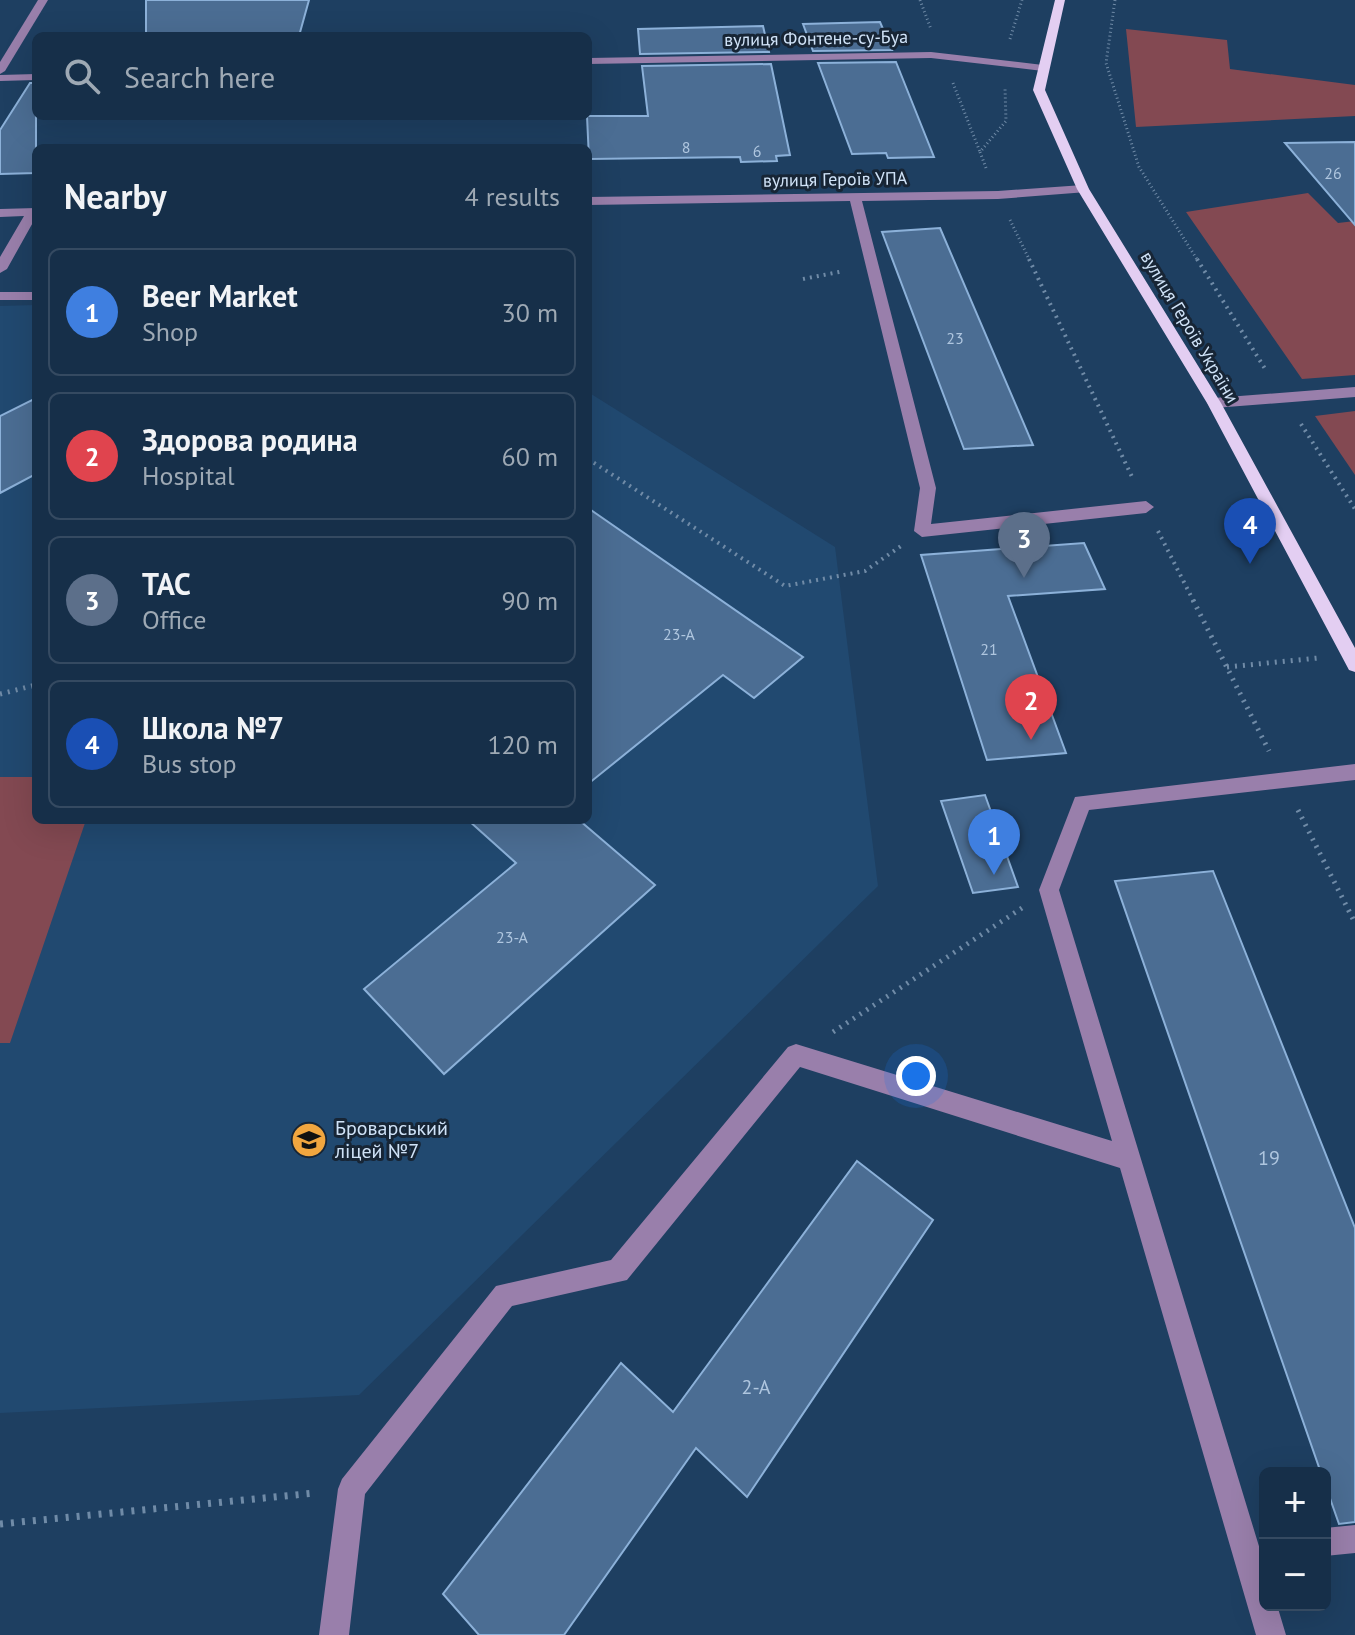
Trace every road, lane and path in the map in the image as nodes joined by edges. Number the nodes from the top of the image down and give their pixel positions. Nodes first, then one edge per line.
1 (43, 0) edge
2 (1022, 0) edge
3 (1060, 0) edge
4 (1115, 0) edge
5 (592, 61) edge
6 (1003, 62) junction
7 (1043, 68) junction
8 (0, 71) edge
9 (32, 77) edge
10 (0, 78) edge
11 (1083, 189) junction
12 (998, 195) junction
13 (855, 197) junction
14 (592, 201) edge
15 (32, 212) edge
16 (0, 213) edge
17 (32, 215) edge
18 (872, 265) junction
19 (0, 269) edge
20 (803, 279) dead end
21 (0, 296) edge
22 (32, 296) edge
23 (1355, 392) edge
24 (1284, 398) junction
25 (1214, 403) junction
26 (592, 462) edge
27 (1146, 507) junction
28 (1355, 509) edge
29 (922, 531) junction
30 (1352, 660) edge
31 (1227, 667) junction
32 (32, 686) edge
33 (0, 694) edge
34 (1355, 772) edge
35 (1283, 780) junction
36 (1049, 890) junction
37 (1355, 923) edge
38 (796, 1055) junction
39 (1130, 1159) junction
40 (352, 1489) junction
41 (0, 1524) edge
42 (1355, 1539) edge
43 (1331, 1541) edge
44 (1256, 1550) edge
45 (334, 1635) edge
46 (1271, 1635) edge

1 - 8 street
2 - 6 path
3 - 7 main road, вулиця Героїв України
4 - 24 path
5 - 6 street, вулиця Фонтене-су-Буа
6 - 7 street, вулиця Фонтене-су-Буа
6 - 12 path
7 - 11 main road, вулиця Героїв України
9 - 10 street
11 - 12 street, вулиця Героїв УПА
11 - 25 main road, вулиця Героїв України
12 - 13 street, вулиця Героїв УПА
12 - 27 path
13 - 14 street, вулиця Героїв УПА
13 - 18 street
15 - 16 street
17 - 19 street
18 - 20 path
18 - 29 street
21 - 22 street
23 - 24 street
24 - 25 street
24 - 28 path
25 - 30 main road, вулиця Героїв України
26 - 29 path
27 - 29 street
27 - 31 path
30 - 31 path
31 - 35 path
32 - 33 path
34 - 35 street
35 - 36 street
35 - 37 path
36 - 38 path
36 - 39 street
38 - 39 street
38 - 40 street
39 - 44 street
40 - 41 path
40 - 45 street
42 - 43 street
44 - 46 street

